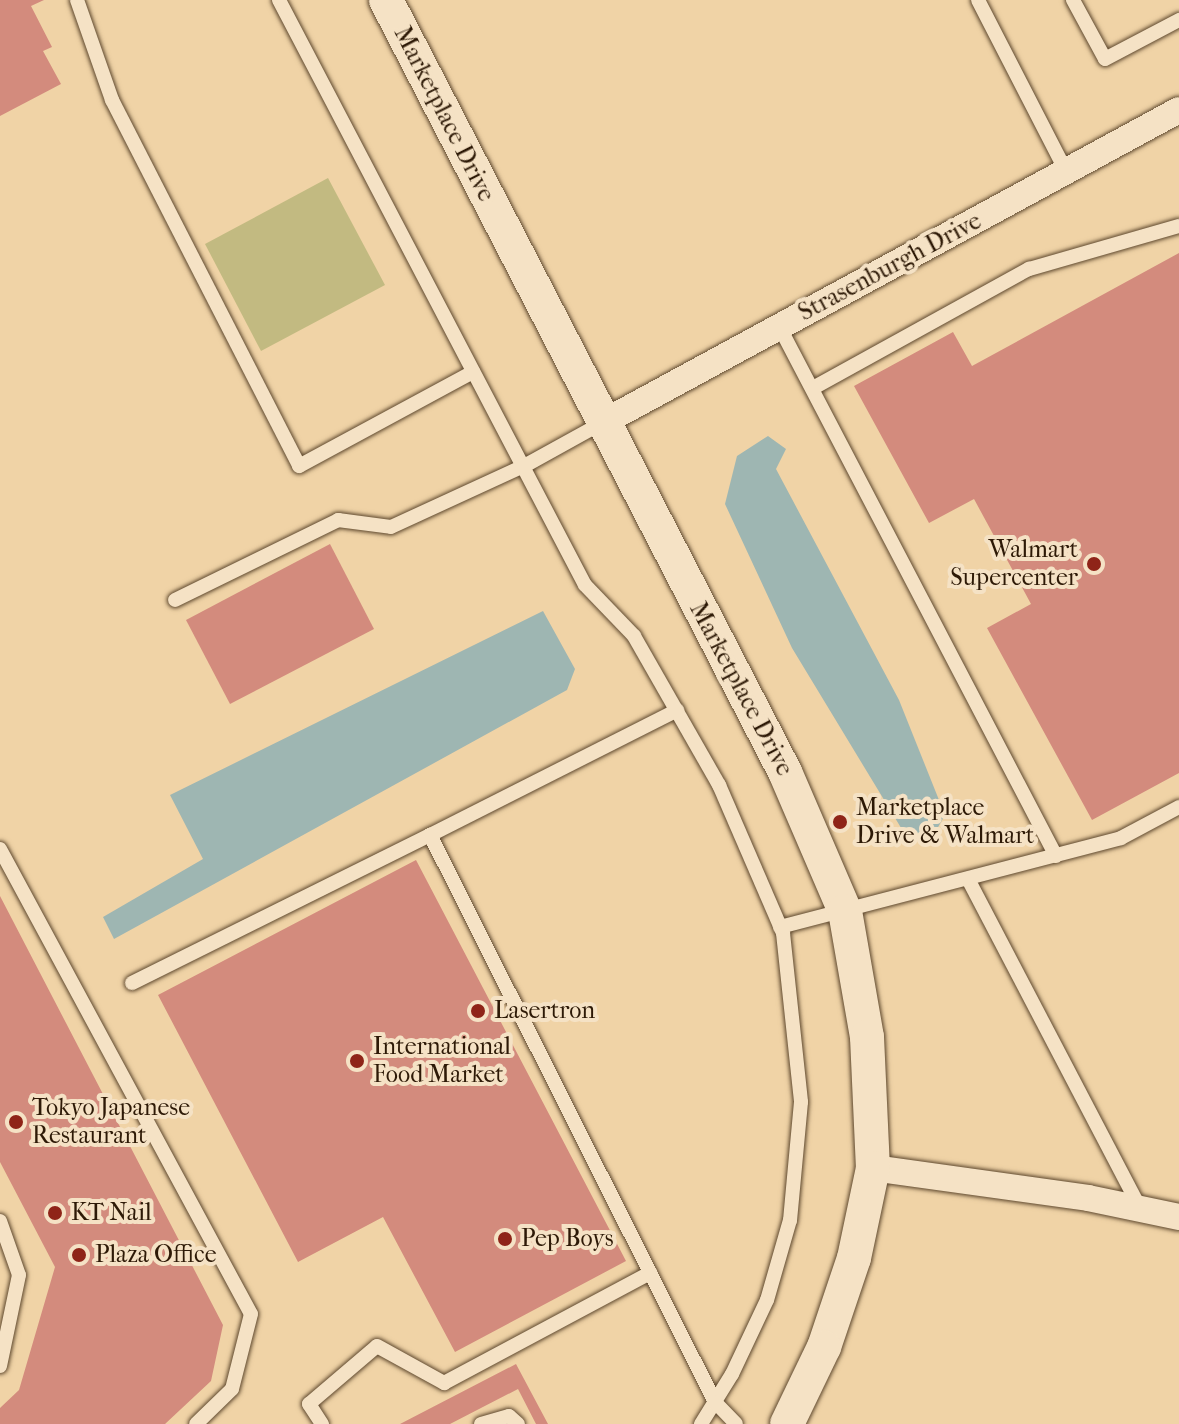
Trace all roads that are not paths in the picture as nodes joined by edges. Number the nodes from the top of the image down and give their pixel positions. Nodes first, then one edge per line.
1 (77, 0) edge
2 (279, 0) edge
3 (386, 0) edge
4 (978, 0) edge
5 (1073, 0) edge
6 (1179, 20) edge
7 (1179, 110) edge
8 (1066, 171) junction
9 (1179, 226) edge
10 (779, 326) junction
11 (473, 372) junction
12 (813, 388) junction
13 (602, 423) junction
14 (526, 465) junction
15 (175, 600) dead end
16 (677, 710) junction
17 (1179, 807) edge
18 (430, 835) junction
19 (0, 849) edge
20 (1056, 856) junction
21 (968, 879) junction
22 (845, 911) junction
23 (780, 927) junction
24 (132, 983) dead end
25 (873, 1168) junction
26 (1141, 1209) junction
27 (1179, 1217) edge
28 (0, 1221) edge
29 (650, 1273) junction
30 (0, 1366) edge
31 (715, 1402) junction
32 (196, 1424) edge
33 (322, 1424) edge
34 (481, 1424) edge
35 (518, 1424) edge
36 (701, 1424) edge
37 (736, 1424) edge
38 (787, 1424) edge

1 - 11 lane
2 - 11 lane
3 - 13 street, Marketplace Drive
4 - 8 lane
5 - 6 lane
7 - 8 street, Strasenburgh Drive
8 - 10 street, Strasenburgh Drive
9 - 12 lane
10 - 12 lane
10 - 13 street, Strasenburgh Drive
11 - 14 lane
12 - 20 lane
13 - 14 lane
13 - 22 street, Marketplace Drive
14 - 15 lane
14 - 16 lane
16 - 18 lane
16 - 23 lane
17 - 20 lane
18 - 24 lane
18 - 29 lane
19 - 32 lane
20 - 21 lane
21 - 22 lane
21 - 26 lane
22 - 23 lane
22 - 25 street, Marketplace Drive
23 - 31 lane
25 - 26 street
25 - 38 street, Marketplace Drive
26 - 27 street
28 - 30 lane
29 - 31 lane
29 - 33 lane
31 - 36 lane
31 - 37 lane
34 - 35 lane

